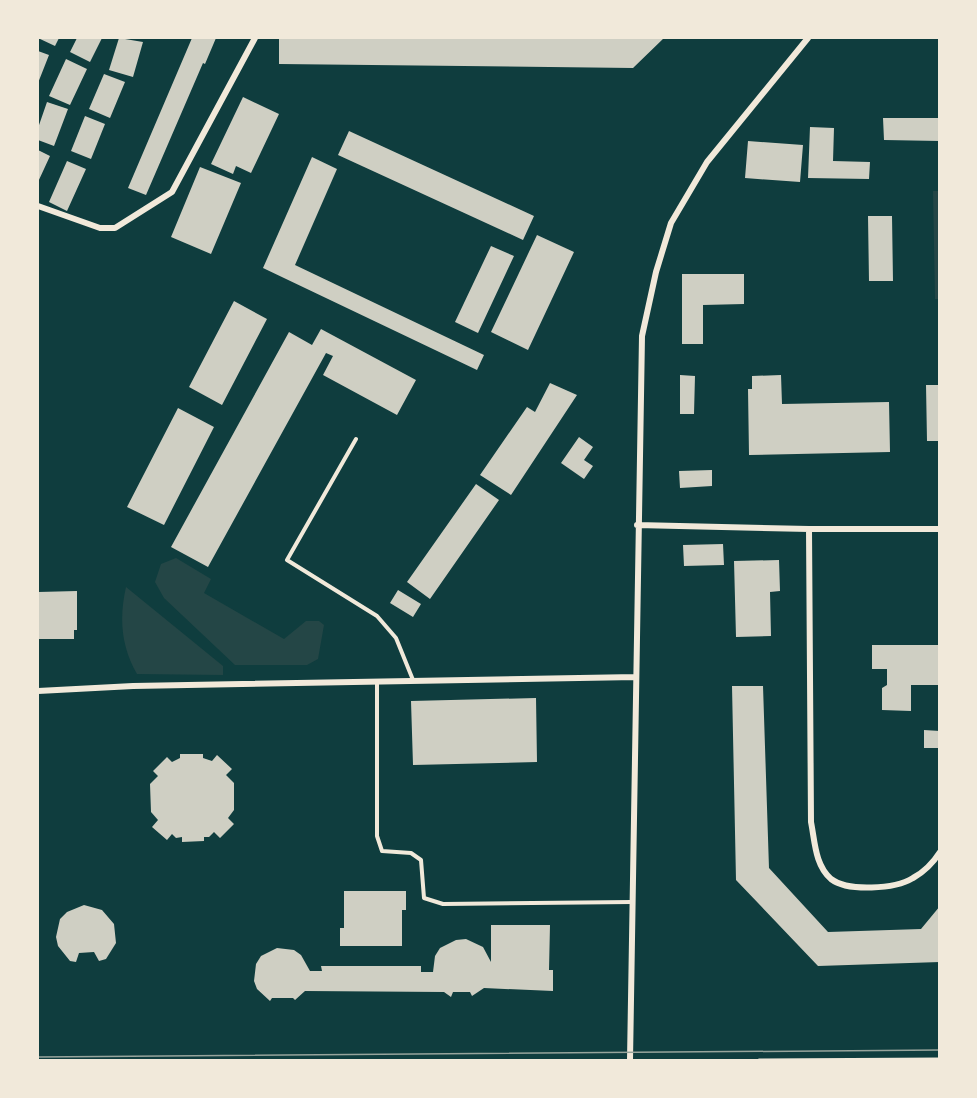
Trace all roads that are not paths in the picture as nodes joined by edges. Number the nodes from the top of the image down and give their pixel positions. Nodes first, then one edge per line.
1 (255, 38) edge
2 (808, 38) edge
3 (38, 206) edge
4 (356, 439) dead end
5 (637, 525) junction
6 (809, 529) junction
7 (939, 529) edge
8 (636, 677) junction
9 (413, 681) junction
10 (376, 682) junction
11 (38, 691) edge
12 (939, 852) edge
13 (633, 902) junction
14 (630, 1060) edge

1 - 3 street
2 - 5 street
4 - 9 lane
5 - 6 street
5 - 8 street
6 - 7 street
6 - 12 street
8 - 9 street
8 - 13 street
9 - 10 street
10 - 11 street
10 - 13 lane
13 - 14 street

